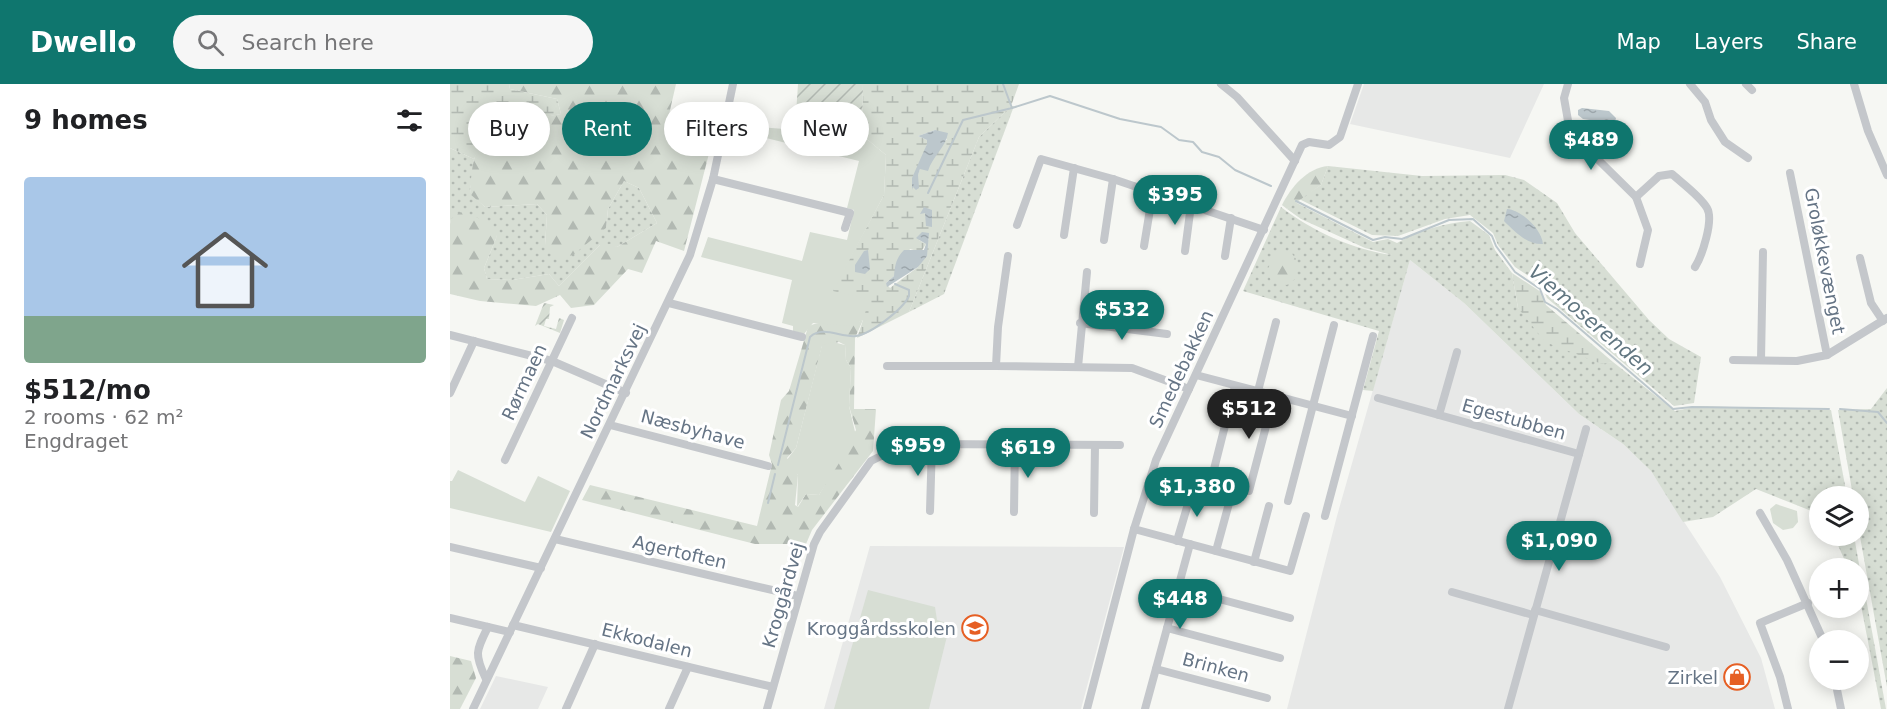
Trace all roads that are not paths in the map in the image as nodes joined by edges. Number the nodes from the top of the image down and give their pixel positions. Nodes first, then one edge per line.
1 (733, 84) edge
2 (1221, 84) edge
3 (1358, 84) edge
4 (1568, 84) edge
5 (1690, 84) edge
6 (1854, 84) edge
7 (1748, 158) dead end
8 (1295, 161) junction
9 (1074, 168) junction
10 (1790, 173) dead end
11 (1887, 175) edge
12 (713, 179) junction
13 (1113, 179) junction
14 (1153, 191) junction
15 (1636, 197) junction
16 (1191, 205) junction
17 (1231, 218) junction
18 (1017, 225) dead end
19 (846, 228) dead end
20 (1264, 230) junction
21 (1064, 234) dead end
22 (1104, 240) dead end
23 (1144, 246) dead end
24 (1185, 251) dead end
25 (1763, 252) dead end
26 (1008, 256) dead end
27 (1224, 256) dead end
28 (1860, 258) dead end
29 (1640, 264) dead end
30 (1695, 267) dead end
31 (1087, 272) dead end
32 (669, 303) junction
33 (572, 318) dead end
34 (1885, 319) edge
35 (1276, 322) dead end
36 (1080, 323) junction
37 (1334, 325) dead end
38 (1167, 334) dead end
39 (450, 335) edge
40 (1372, 336) dead end
41 (802, 337) dead end
42 (474, 341) junction
43 (1457, 352) dead end
44 (1827, 355) junction
45 (1733, 360) dead end
46 (1761, 360) junction
47 (552, 361) junction
48 (887, 366) dead end
49 (996, 366) junction
50 (1078, 367) junction
51 (1196, 375) junction
52 (1235, 386) junction
53 (1189, 389) junction
54 (1258, 392) junction
55 (450, 393) edge
56 (626, 393) junction
57 (1274, 396) junction
58 (1378, 398) dead end
59 (1313, 406) junction
60 (1439, 415) junction
61 (1352, 416) junction
62 (610, 425) junction
63 (1586, 429) dead end
64 (932, 443) junction
65 (1015, 444) junction
66 (1095, 446) junction
67 (1120, 446) dead end
68 (1579, 454) junction
69 (505, 460) dead end
70 (768, 466) dead end
71 (1211, 481) dead end
72 (1193, 487) dead end
73 (1249, 491) dead end
74 (1231, 496) dead end
75 (1288, 501) dead end
76 (1269, 506) dead end
77 (930, 511) dead end
78 (1014, 512) dead end
79 (1094, 513) dead end
80 (1760, 513) dead end
81 (1306, 516) dead end
82 (1325, 516) dead end
83 (1134, 529) junction
84 (555, 539) junction
85 (1177, 541) junction
86 (1190, 544) junction
87 (450, 547) edge
88 (1216, 551) junction
89 (1254, 562) junction
90 (541, 568) junction
91 (1178, 588) junction
92 (1452, 592) dead end
93 (798, 596) junction
94 (1808, 603) junction
95 (1534, 612) junction
96 (450, 618) edge
97 (1290, 618) dead end
98 (488, 627) junction
99 (512, 628) junction
100 (1167, 628) junction
101 (1819, 630) edge
102 (596, 644) junction
103 (1666, 647) dead end
104 (1280, 658) dead end
105 (688, 667) junction
106 (1156, 669) junction
107 (486, 679) junction
108 (773, 687) junction
109 (1837, 690) edge
110 (480, 692) junction
111 (1267, 698) dead end
112 (467, 709) edge
113 (473, 709) edge
114 (566, 709) edge
115 (669, 709) edge
116 (767, 709) edge
117 (1087, 709) edge
118 (1145, 709) edge
119 (1508, 709) edge
120 (1788, 709) edge
121 (1841, 709) edge

1 - 12 street, Nordmarksvej
2 - 8 street
3 - 8 street, Smedebakken
4 - 15 street
5 - 7 street
6 - 11 street
8 - 20 street, Smedebakken
9 - 13 street
9 - 18 street
9 - 21 street
10 - 44 street, Groløkkevænget
12 - 19 street
12 - 32 street, Nordmarksvej
13 - 14 street
13 - 22 street
14 - 16 street
14 - 23 street
15 - 29 street
15 - 30 street
16 - 17 street
16 - 24 street
17 - 20 street
17 - 27 street
20 - 51 street, Smedebakken
25 - 46 street
26 - 49 street
28 - 34 street, Groløkkevænget
31 - 36 street
32 - 41 street
32 - 56 street, Nordmarksvej
33 - 47 street, Rørmaen
34 - 44 street, Groløkkevænget
35 - 54 street
36 - 38 street
36 - 50 street
37 - 59 street
39 - 42 street
40 - 61 street
42 - 47 street
42 - 55 street
43 - 60 street, Egestubben
44 - 46 street, Groløkkevænget
45 - 46 street, Groløkkevænget
47 - 56 street
47 - 69 street, Rørmaen
48 - 49 street
49 - 50 street
50 - 53 street
51 - 52 street
51 - 53 street, Smedebakken
52 - 54 street
52 - 71 street
53 - 83 street, Smedebakken
54 - 57 street
56 - 62 street, Nordmarksvej
57 - 59 street
57 - 73 street
58 - 60 street, Egestubben
59 - 61 street
59 - 75 street
60 - 68 street, Egestubben
61 - 82 street
62 - 70 street, Næsbyhave
62 - 84 street, Nordmarksvej
63 - 68 street, Egestubben
64 - 65 street, Kroggårdvej
64 - 77 street
64 - 93 street, Kroggårdvej
65 - 66 street, Kroggårdvej
65 - 78 street
66 - 67 street, Kroggårdvej
66 - 79 street
68 - 95 street, Egestubben
72 - 85 street
74 - 88 street
76 - 89 street
80 - 94 street
81 - 89 street
83 - 85 street
83 - 117 street, Smedebakken
84 - 90 street, Nordmarksvej
84 - 93 street, Agertoften
85 - 86 street
86 - 88 street
86 - 91 street, Brinken
87 - 90 street
88 - 89 street
90 - 99 street, Nordmarksvej
91 - 97 street
91 - 100 street, Brinken
92 - 95 street
93 - 108 street, Kroggårdvej
94 - 101 street
94 - 120 street
95 - 103 street
95 - 119 street, Egestubben
96 - 98 street, Ekkodalen
98 - 99 street, Ekkodalen
98 - 107 street
99 - 102 street, Ekkodalen
99 - 107 street, Nordmarksvej
100 - 104 street, Brinken
100 - 106 street, Brinken
102 - 105 street, Ekkodalen
102 - 114 street
105 - 108 street, Ekkodalen
105 - 115 street
106 - 111 street, Brinken
106 - 118 street, Brinken
107 - 110 street, Nordmarksvej
108 - 116 street, Kroggårdvej
109 - 121 street
110 - 112 street, Nordmarksvej
110 - 113 street, Nordmarksvej

